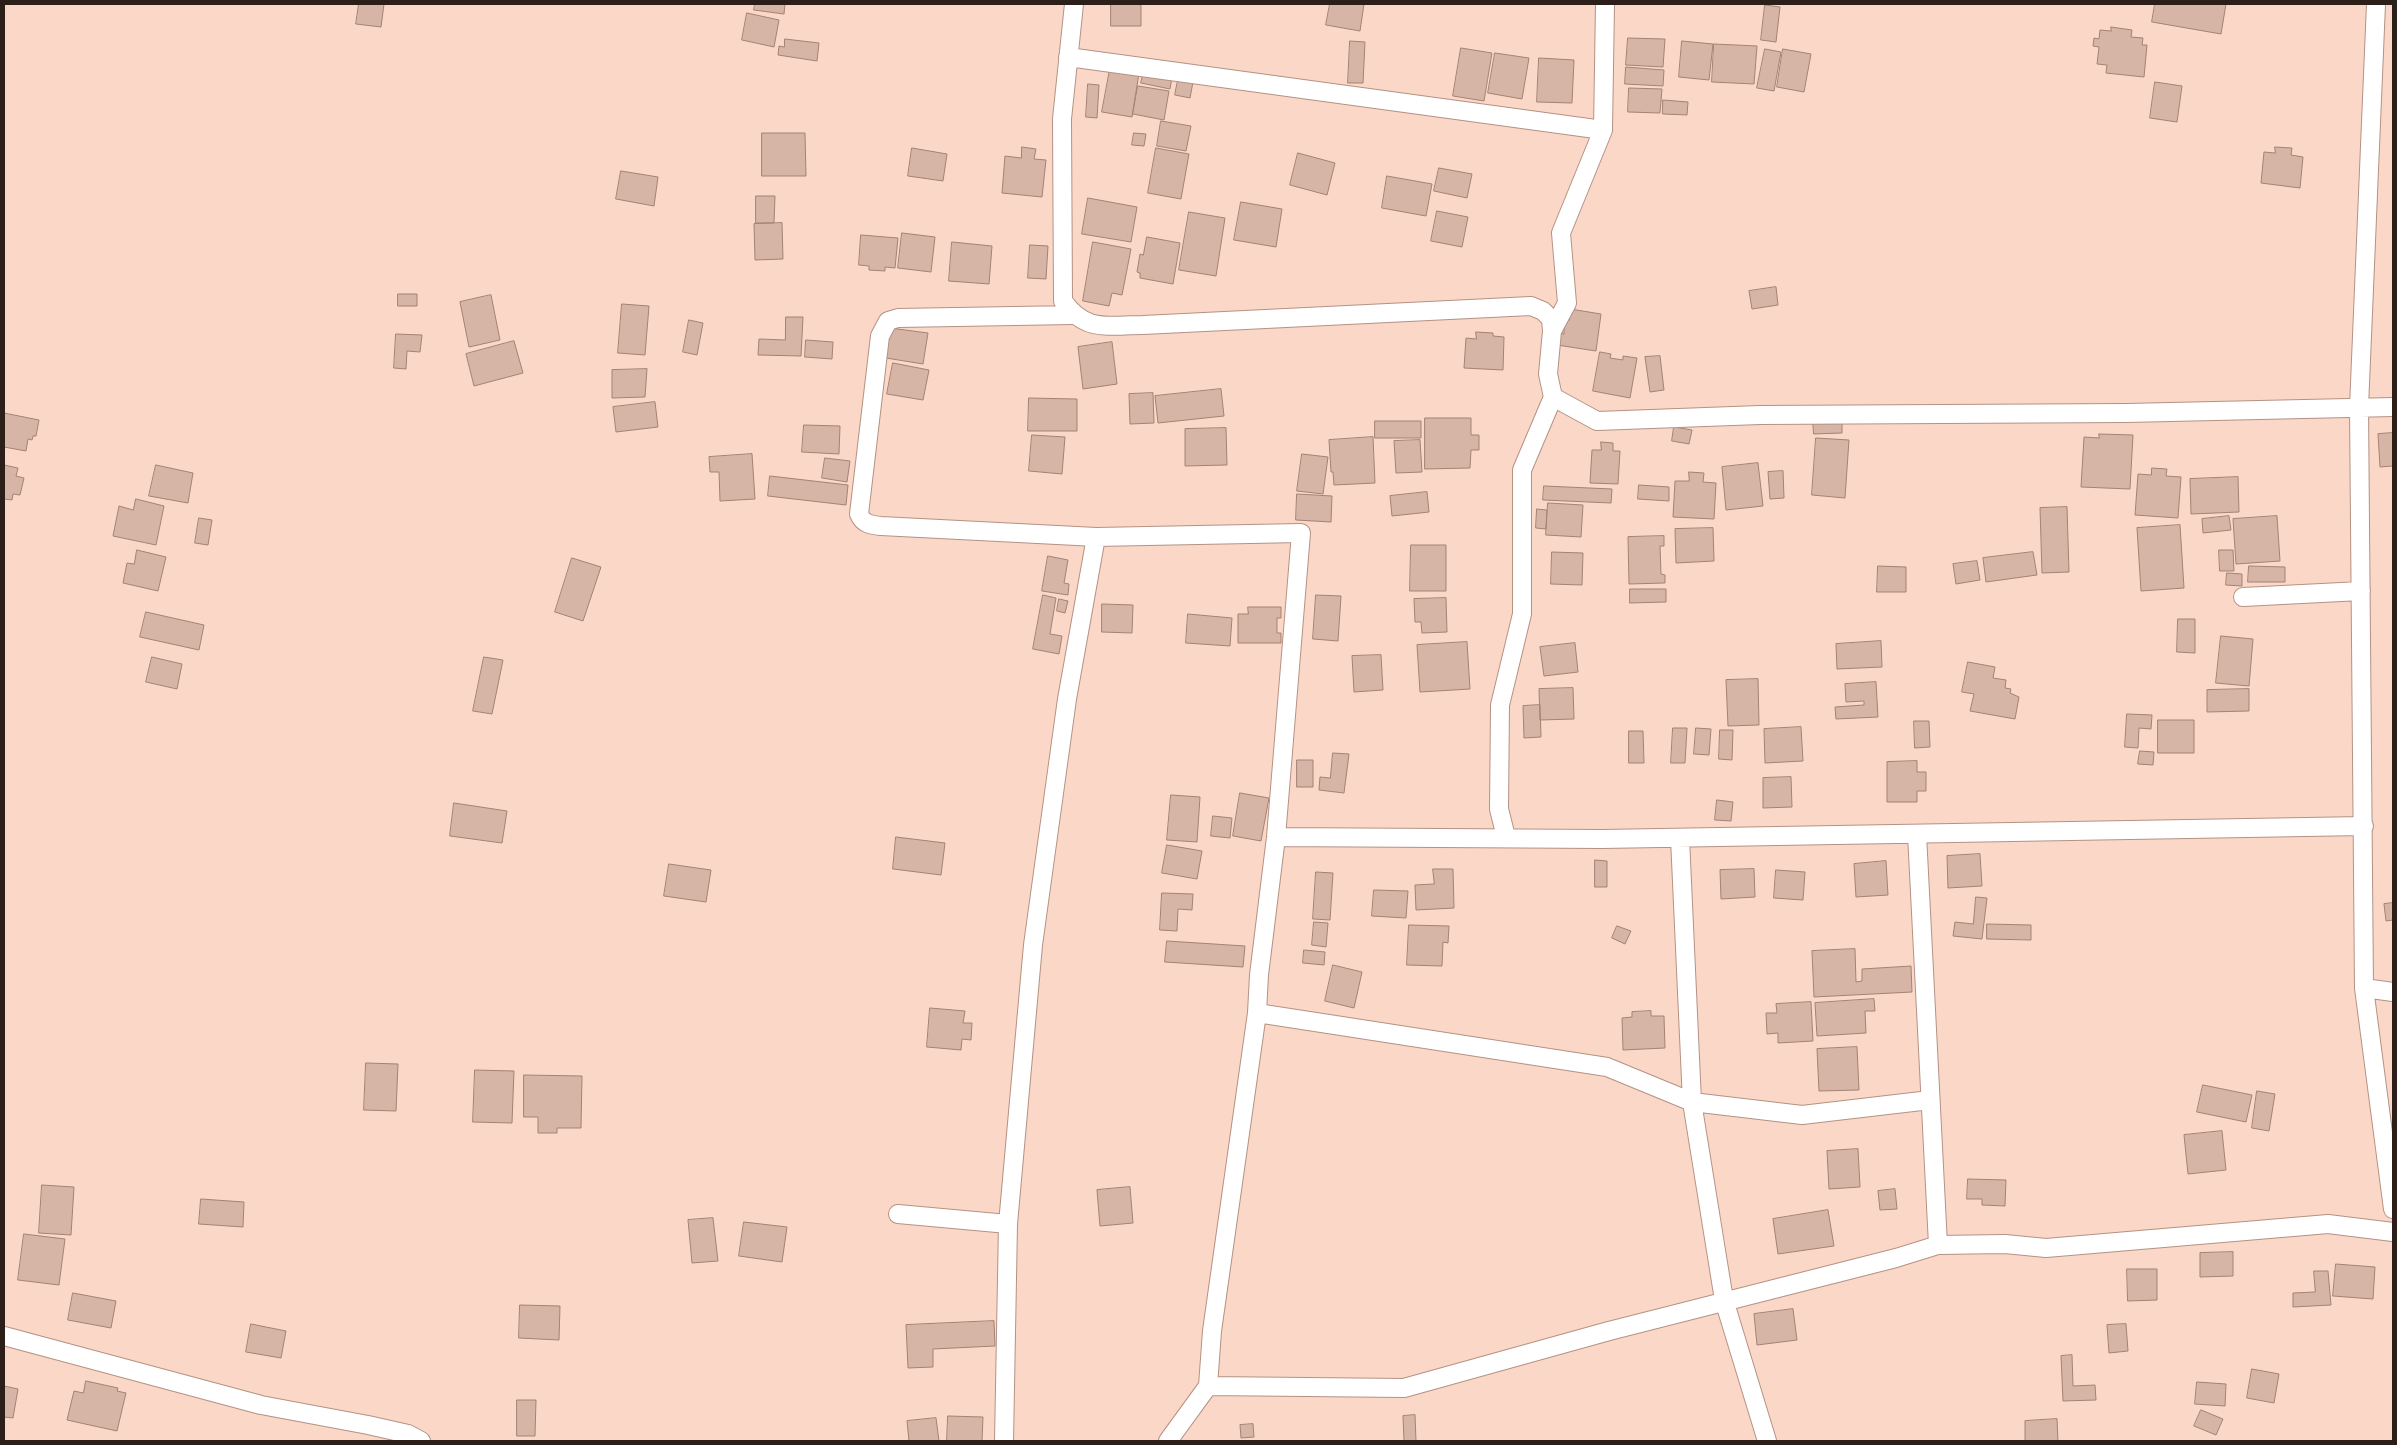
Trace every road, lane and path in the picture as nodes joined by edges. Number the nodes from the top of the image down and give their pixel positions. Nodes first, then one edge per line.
1 (1074, 4) edge
2 (1605, 4) edge
3 (2376, 4) edge
4 (1068, 57) junction
5 (1603, 130) junction
6 (1072, 315) junction
7 (1552, 331) junction
8 (1554, 397) junction
9 (2359, 407) junction
10 (2393, 407) edge
11 (1096, 537) junction
12 (2361, 591) junction
13 (2243, 597) dead end
14 (2364, 826) junction
15 (1917, 834) junction
16 (1276, 837) junction
17 (1506, 837) junction
18 (1680, 838) junction
19 (2364, 988) junction
20 (2393, 992) edge
21 (1257, 1013) junction
22 (1930, 1100) junction
23 (1692, 1102) junction
24 (2393, 1209) edge
25 (898, 1214) dead end
26 (1008, 1224) junction
27 (2393, 1232) edge
28 (1938, 1245) junction
29 (1726, 1301) junction
30 (4, 1336) edge
31 (1208, 1386) junction
32 (421, 1441) edge
33 (1004, 1441) edge
34 (1168, 1441) edge
35 (1767, 1441) edge

1 - 4 street
2 - 5 street
3 - 9 street
4 - 5 street
4 - 6 street
5 - 7 street
6 - 7 street
6 - 11 street
7 - 8 street
8 - 9 street
8 - 17 street
9 - 10 street
9 - 12 street
11 - 16 street
11 - 26 street
12 - 13 street
12 - 14 street
14 - 15 street
14 - 19 street
15 - 18 street
15 - 22 street
16 - 17 street
16 - 21 street
17 - 18 street
18 - 23 street
19 - 20 street
19 - 24 street
21 - 23 street
21 - 31 street
22 - 23 street
22 - 28 street
23 - 29 street
25 - 26 street
26 - 33 street
27 - 28 street
28 - 29 street
29 - 31 street
29 - 35 street
30 - 32 street
31 - 34 street

